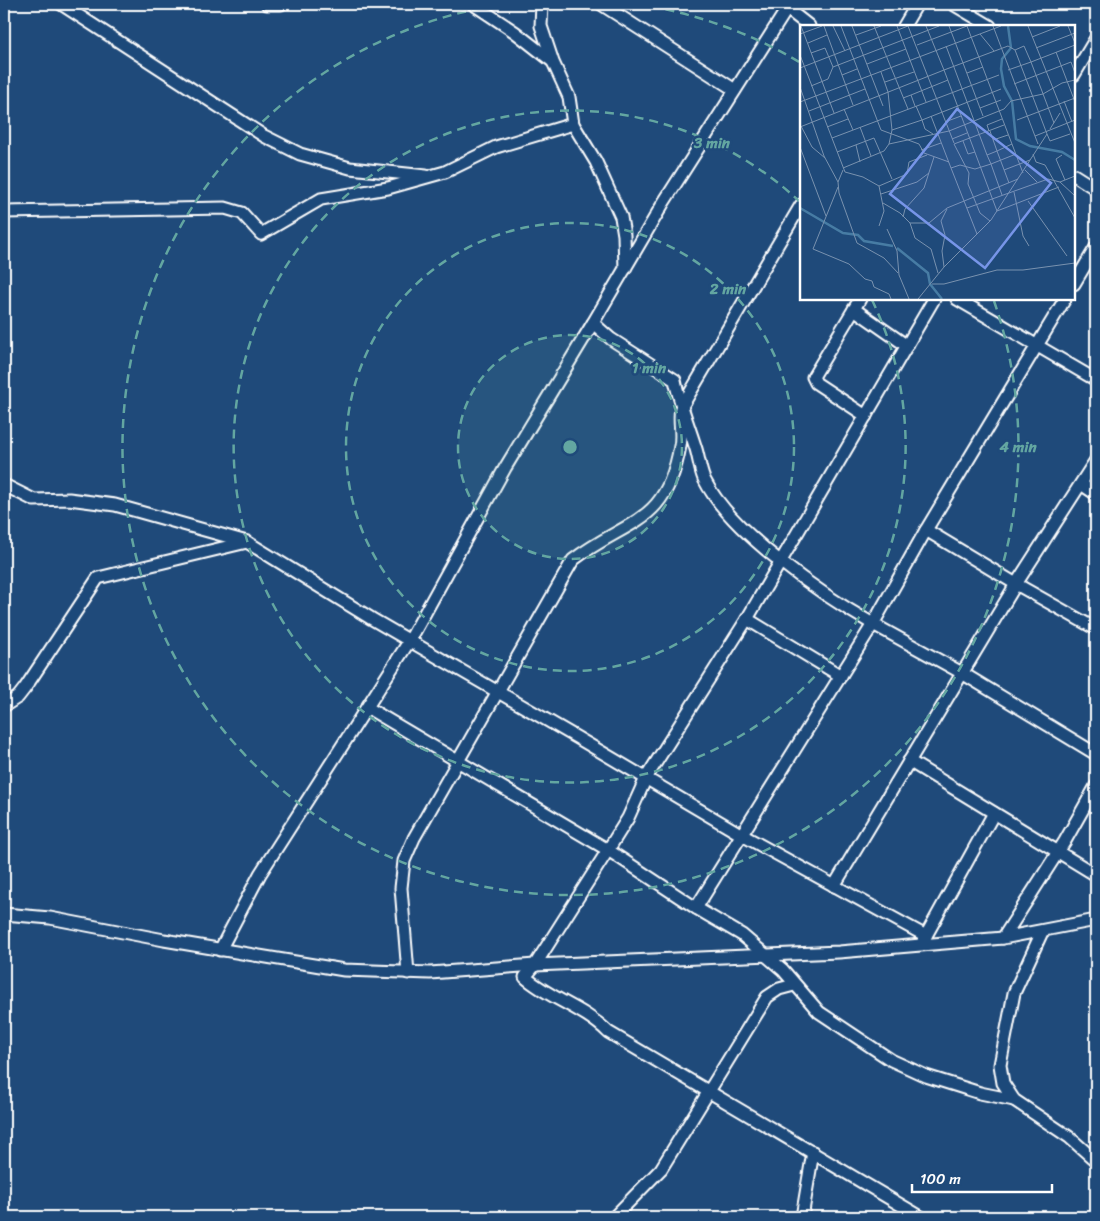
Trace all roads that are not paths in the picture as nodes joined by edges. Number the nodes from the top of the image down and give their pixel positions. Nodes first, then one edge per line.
1 (61, 4) edge
2 (267, 4) edge
3 (281, 4) edge
4 (473, 4) edge
5 (542, 4) edge
6 (601, 4) edge
7 (917, 4) edge
8 (954, 4) edge
9 (786, 6) edge
10 (808, 25) edge
11 (905, 25) edge
12 (988, 25) edge
13 (1096, 38) edge
14 (553, 62) junction
15 (1075, 73) edge
16 (735, 90) junction
17 (573, 124) junction
18 (428, 176) junction
19 (1075, 176) edge
20 (1096, 189) edge
21 (800, 207) edge
22 (4, 212) edge
23 (1096, 247) edge
24 (625, 269) junction
25 (1075, 282) edge
26 (859, 300) edge
27 (933, 300) edge
28 (959, 300) edge
29 (1064, 300) edge
30 (854, 310) junction
31 (593, 324) junction
32 (1037, 345) junction
33 (907, 346) junction
34 (1096, 380) edge
35 (681, 408) junction
36 (866, 416) junction
37 (1096, 460) edge
38 (1081, 484) junction
39 (4, 485) edge
40 (1096, 494) edge
41 (926, 530) junction
42 (247, 542) junction
43 (780, 562) junction
44 (1016, 584) junction
45 (747, 619) junction
46 (873, 624) junction
47 (1096, 629) edge
48 (410, 640) junction
49 (962, 673) junction
50 (841, 676) junction
51 (498, 690) junction
52 (4, 706) edge
53 (368, 708) junction
54 (1096, 754) edge
55 (459, 760) junction
56 (909, 761) junction
57 (646, 778) junction
58 (1096, 786) edge
59 (994, 813) junction
60 (742, 835) junction
61 (608, 850) junction
62 (1058, 852) junction
63 (1096, 875) edge
64 (834, 886) junction
65 (696, 908) junction
66 (4, 914) edge
67 (1096, 920) edge
68 (1042, 932) junction
69 (1003, 938) junction
70 (923, 940) junction
71 (220, 950) junction
72 (766, 954) junction
73 (535, 965) junction
74 (408, 973) junction
75 (794, 984) junction
76 (711, 1091) junction
77 (1014, 1100) junction
78 (813, 1152) junction
79 (1096, 1161) edge
80 (614, 1217) edge
81 (802, 1217) edge
82 (921, 1217) edge

1 - 18 street
2 - 3 street
4 - 14 street
5 - 14 street
6 - 16 street
7 - 11 street
8 - 12 street
9 - 10 street
9 - 16 street
13 - 15 street
14 - 17 street
16 - 24 street
17 - 18 street
17 - 24 street
18 - 22 street
19 - 20 street
21 - 35 street
23 - 25 street
24 - 31 street
26 - 30 street
27 - 33 street
28 - 32 street
29 - 32 street
30 - 33 street
30 - 36 street
31 - 35 street
31 - 48 street
32 - 34 street
32 - 41 street
33 - 36 street
35 - 43 street
35 - 51 street
36 - 43 street
37 - 38 street
38 - 40 street
38 - 44 street
39 - 42 street
41 - 44 street
41 - 46 street
42 - 48 street
42 - 52 street
43 - 45 street
43 - 46 street
44 - 47 street
44 - 49 street
45 - 50 street
45 - 57 street
46 - 49 street
46 - 50 street
48 - 51 street
48 - 53 street
49 - 54 street
49 - 56 street
50 - 60 street
51 - 55 street
51 - 57 street
53 - 55 street
53 - 71 street
55 - 61 street
55 - 74 street
56 - 59 street
56 - 64 street
57 - 60 street
57 - 61 street
58 - 62 street
59 - 62 street
59 - 70 street
60 - 64 street
60 - 65 street
61 - 65 street
61 - 73 street
62 - 63 street
62 - 69 street
64 - 70 street
65 - 72 street
66 - 71 street
67 - 68 street
68 - 69 street
68 - 77 street
69 - 70 street
70 - 72 street
71 - 74 street
72 - 73 street
72 - 75 street
73 - 74 street
73 - 76 street
75 - 76 street
75 - 77 street
76 - 78 street
76 - 80 street
77 - 79 street
78 - 81 street
78 - 82 street

